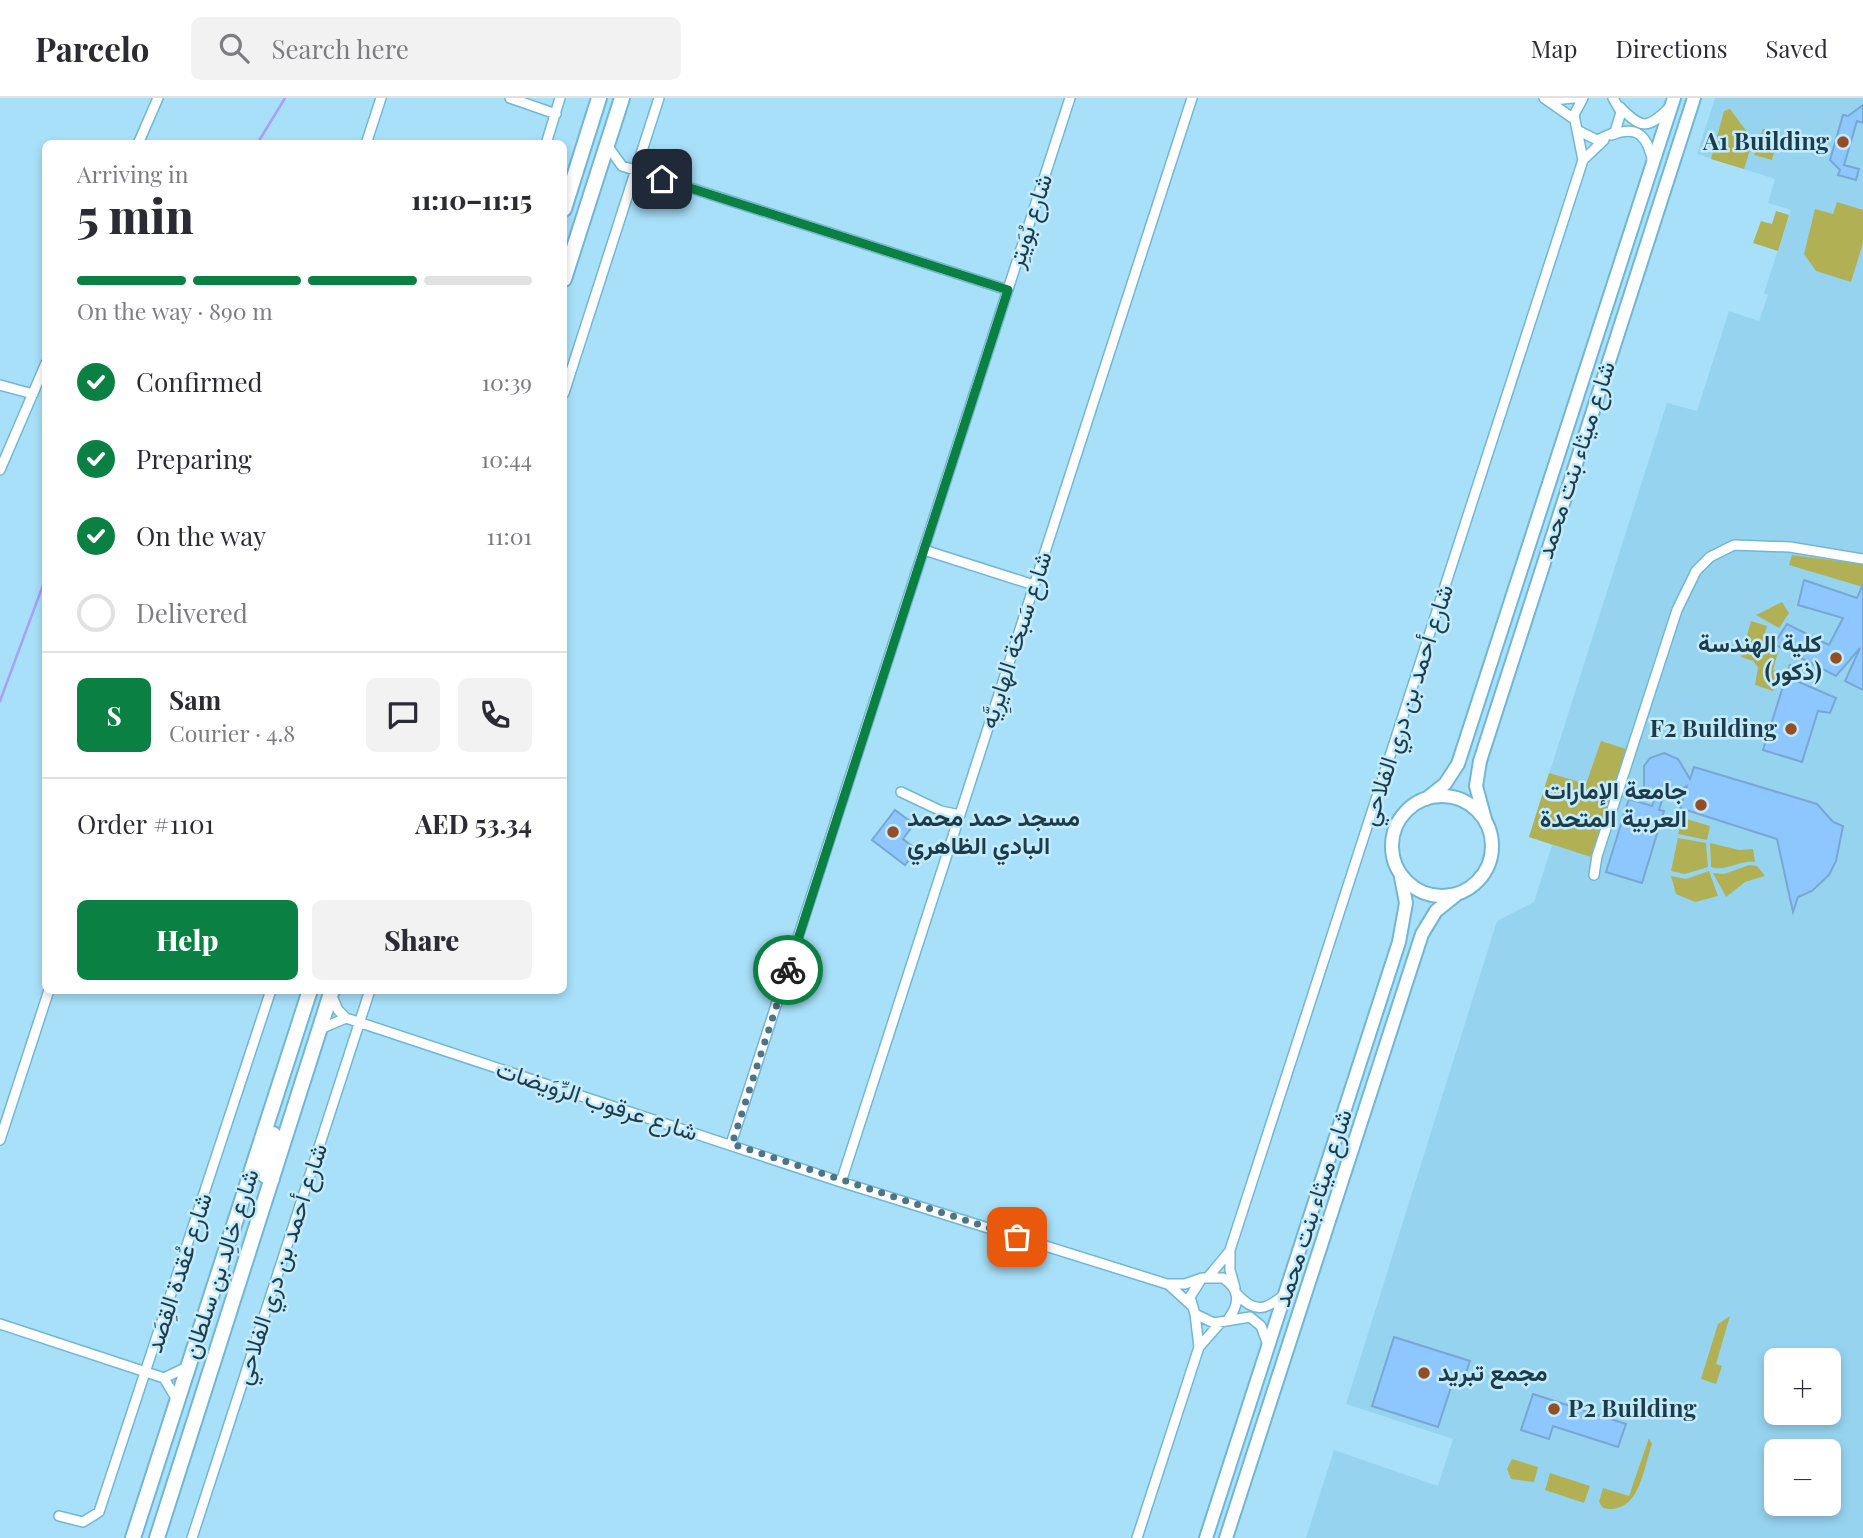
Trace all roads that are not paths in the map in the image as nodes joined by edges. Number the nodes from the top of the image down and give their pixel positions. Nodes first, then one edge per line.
1 (158, 98) edge
2 (381, 98) edge
3 (510, 98) edge
4 (560, 98) edge
5 (599, 98) edge
6 (622, 98) edge
7 (659, 98) edge
8 (1070, 98) edge
9 (1192, 98) edge
10 (1574, 98) edge
11 (1583, 98) edge
12 (1694, 98) edge
13 (1547, 99) edge
14 (1616, 101) edge
15 (1672, 102) edge
16 (555, 114) junction
17 (1574, 119) junction
18 (1578, 130) junction
19 (1608, 137) junction
20 (140, 140) edge
21 (367, 140) edge
22 (547, 140) edge
23 (607, 145) junction
24 (1583, 160) junction
25 (1653, 164) junction
26 (622, 166) junction
27 (636, 170) junction
28 (597, 176) junction
29 (567, 199) edge
30 (567, 270) edge
31 (1008, 290) junction
32 (42, 373) edge
33 (567, 384) edge
34 (0, 385) edge
35 (33, 394) junction
36 (0, 470) edge
37 (924, 550) junction
38 (1863, 559) edge
39 (1034, 585) junction
40 (901, 792) dead end
41 (1426, 799) junction
42 (960, 815) junction
43 (1486, 822) junction
44 (1594, 875) dead end
45 (1401, 877) junction
46 (1456, 895) junction
47 (48, 994) edge
48 (270, 994) edge
49 (309, 994) edge
50 (330, 994) edge
51 (332, 994) edge
52 (369, 994) edge
53 (346, 1018) junction
54 (359, 1023) junction
55 (320, 1029) junction
56 (290, 1051) junction
57 (0, 1140) edge
58 (732, 1144) junction
59 (272, 1178) junction
60 (841, 1182) junction
61 (1230, 1250) junction
62 (1205, 1277) junction
63 (1167, 1284) junction
64 (1236, 1291) junction
65 (1286, 1293) junction
66 (1193, 1309) junction
67 (1225, 1320) junction
68 (0, 1324) edge
69 (1199, 1347) junction
70 (1268, 1347) junction
71 (190, 1363) junction
72 (147, 1371) junction
73 (164, 1378) junction
74 (177, 1401) junction
75 (59, 1516) dead end
76 (133, 1538) edge
77 (157, 1538) edge
78 (192, 1538) edge
79 (1137, 1538) edge
80 (1206, 1538) edge
81 (1227, 1538) edge

1 - 20 street
2 - 21 street
3 - 16 street
4 - 16 street
5 - 29 main road
6 - 23 main road
7 - 27 street
8 - 31 street, شارع بُوَيتِر
9 - 39 street, شارع سَبخة الهايرِيَّه
10 - 13 street
11 - 17 street
12 - 43 main road, شارع ميثاء بنت محمد
13 - 17 street
14 - 15 street
14 - 19 street
15 - 25 main road, شارع ميثاء بنت محمد
16 - 22 street
17 - 18 street, شارع أحمد بن دري الفلاحي
18 - 19 street
18 - 24 street, شارع أحمد بن دري الفلاحي
19 - 24 street, شارع أحمد بن دري الفلاحي
19 - 25 street
23 - 26 street
23 - 28 main road
24 - 61 street, شارع أحمد بن دري الفلاحي
25 - 41 main road, شارع ميثاء بنت محمد
26 - 27 street
26 - 28 street
27 - 31 street
27 - 33 street
28 - 30 main road
31 - 37 street, شارع بُوَيتِر
32 - 35 street
34 - 35 street
35 - 36 street
37 - 39 street
37 - 58 street, شارع بُوَيتِر
38 - 44 street
39 - 42 street, شارع سَبخة الهايرِيَّه
40 - 42 street
41 - 43 main road
41 - 45 main road
42 - 60 street, شارع سَبخة الهايرِيَّه
43 - 46 main road
45 - 46 main road
45 - 65 main road, شارع ميثاء بنت محمد
46 - 81 main road, شارع ميثاء بنت محمد
47 - 57 street
48 - 72 street, شارع عُقدة القِصَد
49 - 56 main road, شارع خالِد بن سلطان
50 - 55 main road, شارع خالِد بن سلطان
51 - 53 street
52 - 54 street, شارع أحمد بن دري الفلاحي
53 - 54 street, شارع عرقوب الرِّوَيضات
53 - 55 street
54 - 58 street, شارع عرقوب الرِّوَيضات
54 - 78 street, شارع أحمد بن دري الفلاحي
55 - 59 main road, شارع خالِد بن سلطان
56 - 59 main road
56 - 71 main road, شارع خالِد بن سلطان
58 - 60 street, شارع عرقوب الرِّوَيضات
59 - 77 main road, شارع خالِد بن سلطان
60 - 63 street, شارع عرقوب الرِّوَيضات
61 - 62 street, شارع أحمد بن دري الفلاحي
61 - 64 street, شارع أحمد بن دري الفلاحي
62 - 63 street, شارع عرقوب الرِّوَيضات
62 - 64 street
62 - 66 street
63 - 66 street, شارع عرقوب الرِّوَيضات
64 - 65 street
64 - 67 street
65 - 70 main road, شارع ميثاء بنت محمد
66 - 67 street
66 - 69 street
67 - 69 street
67 - 70 street
68 - 72 street
69 - 79 street
70 - 80 main road, شارع ميثاء بنت محمد
71 - 73 street
71 - 74 main road, شارع خالِد بن سلطان
72 - 73 street
72 - 75 street, شارع عُقدة القِصَد
73 - 74 street
74 - 76 main road, شارع خالِد بن سلطان

